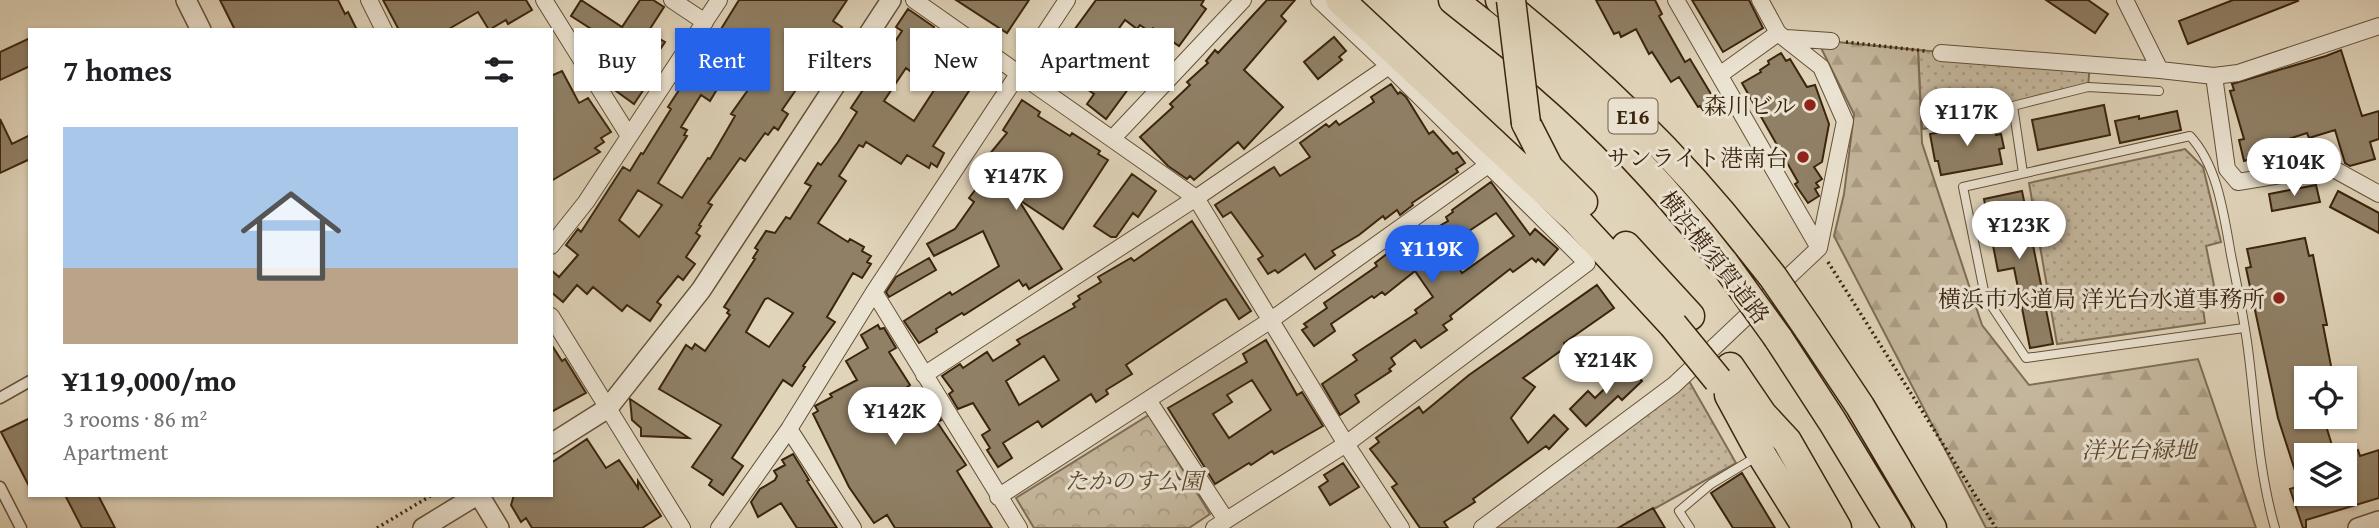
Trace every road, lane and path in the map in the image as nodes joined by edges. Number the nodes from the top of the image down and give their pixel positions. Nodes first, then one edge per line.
1 (186, 0) edge
2 (369, 0) edge
3 (672, 0) edge
4 (719, 0) edge
5 (891, 0) edge
6 (914, 0) edge
7 (1067, 0) edge
8 (1243, 0) edge
9 (1319, 0) edge
10 (1340, 0) edge
11 (1453, 0) edge
12 (1500, 0) edge
13 (1511, 0) edge
14 (1676, 0) edge
15 (1760, 0) edge
16 (2126, 0) edge
17 (545, 1) edge
18 (705, 22) junction
19 (2379, 26) edge
20 (200, 28) edge
21 (383, 28) edge
22 (1049, 28) edge
23 (1782, 35) junction
24 (1831, 41) joint
25 (1941, 53) joint
26 (1389, 66) junction
27 (2160, 70) junction
28 (1016, 73) edge
29 (1721, 74) junction
30 (2214, 76) junction
31 (1016, 79) edge
32 (1043, 91) edge
33 (2159, 91) dead end
34 (629, 136) junction
35 (1113, 138) junction
36 (1488, 165) junction
37 (2023, 173) junction
38 (2214, 182) junction
39 (2238, 182) junction
40 (2379, 194) edge
41 (1196, 198) junction
42 (553, 244) edge
43 (1819, 248) junction
44 (874, 292) junction
45 (553, 319) edge
46 (1271, 320) junction
47 (1682, 320) junction
48 (2244, 328) junction
49 (924, 375) junction
50 (28, 382) edge
51 (0, 398) edge
52 (1147, 400) junction
53 (608, 408) junction
54 (789, 429) junction
55 (553, 443) edge
56 (1346, 444) junction
57 (1774, 447) junction
58 (0, 487) edge
59 (429, 497) edge
60 (475, 497) edge
61 (479, 497) edge
62 (999, 497) junction
63 (2379, 521) edge
64 (1220, 524) edge
65 (21, 528) edge
66 (377, 528) edge
67 (423, 528) edge
68 (499, 528) edge
69 (682, 528) edge
70 (719, 528) edge
71 (853, 528) edge
72 (1019, 528) edge
73 (1401, 528) edge
74 (1482, 528) edge
75 (1689, 528) edge
76 (1807, 528) edge
77 (1837, 528) edge
78 (1897, 528) edge
79 (1932, 528) edge
80 (1996, 528) edge
81 (2275, 528) edge
82 (2358, 528) edge

1 - 20 street
2 - 21 street
3 - 18 street
4 - 18 street
5 - 53 street
6 - 28 street
7 - 22 street
8 - 35 street
9 - 26 street
10 - 47 highway
11 - 78 highway, 横浜横須賀道路 / E16, bridge
12 - 79 highway, 横浜横須賀道路 / E16, bridge
13 - 47 highway, bridge
14 - 29 street
15 - 23 street
16 - 27 street
17 - 34 street
18 - 34 street
19 - 30 street
23 - 24 street
23 - 29 street
23 - 43 street
24 - 25 path
25 - 27 street
26 - 36 street
26 - 41 street
27 - 30 street
29 - 43 street
30 - 39 street
31 - 44 street
32 - 35 street
33 - 37 lane
34 - 42 street
35 - 41 street
36 - 46 street
36 - 56 street
37 - 38 lane
37 - 48 lane
38 - 39 lane
38 - 48 lane
39 - 40 street
41 - 46 street
41 - 49 street
43 - 74 street
43 - 80 path
44 - 49 street
44 - 54 street
45 - 53 street
46 - 52 street
46 - 56 street
47 - 57 highway, bridge
48 - 81 lane
49 - 62 street
50 - 51 street
52 - 62 street
52 - 64 street
53 - 55 street
53 - 69 street
54 - 70 street
54 - 71 street
56 - 64 street
56 - 73 street
57 - 75 lane
57 - 76 highway
57 - 77 highway
58 - 65 street
59 - 66 path
60 - 67 street
61 - 68 street
62 - 72 street
63 - 82 street

